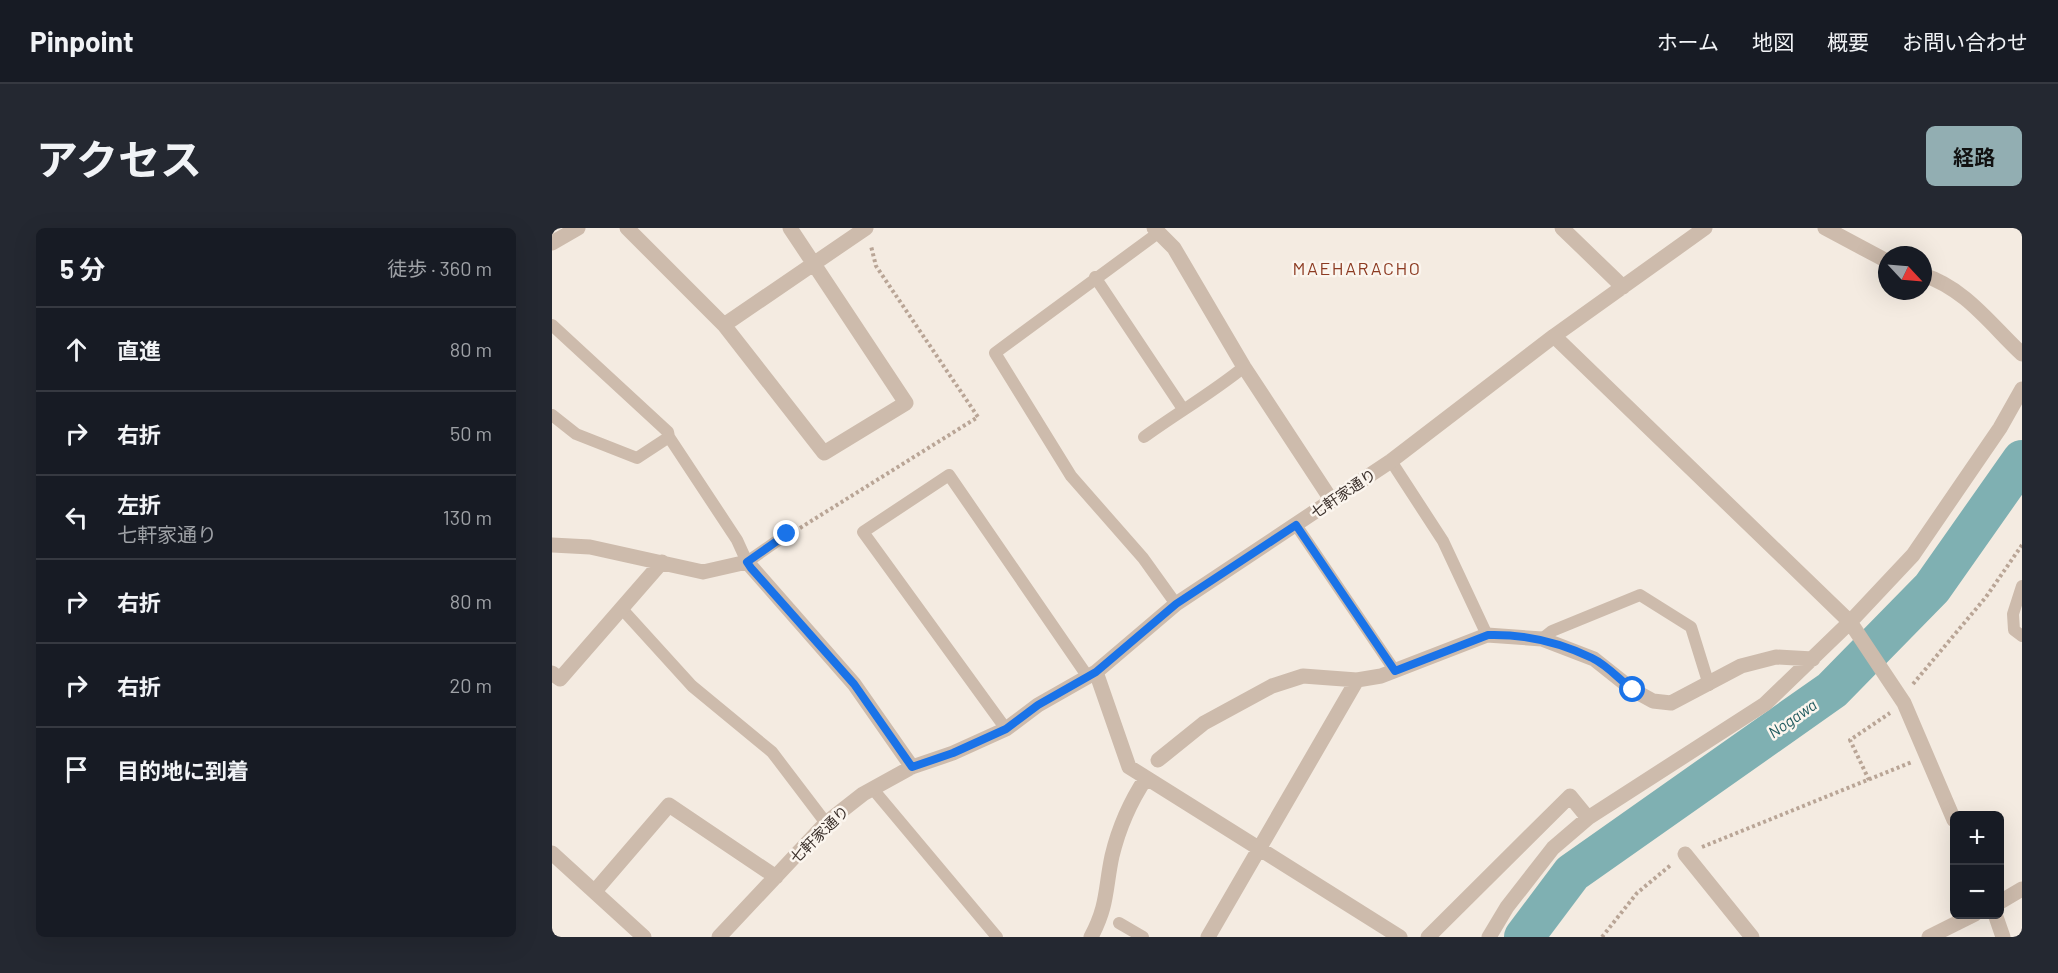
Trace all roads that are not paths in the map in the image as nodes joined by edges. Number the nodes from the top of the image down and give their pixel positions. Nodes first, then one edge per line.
1 (578, 228) edge
2 (627, 228) edge
3 (790, 228) edge
4 (866, 228) edge
5 (1562, 228) edge
6 (1705, 228) edge
7 (1825, 228) edge
8 (1156, 231) edge
9 (552, 243) edge
10 (1878, 256) edge
11 (815, 265) junction
12 (1095, 277) junction
13 (1932, 278) edge
14 (1623, 287) junction
15 (552, 325) edge
16 (724, 325) junction
17 (1554, 336) junction
18 (2022, 354) edge
19 (1244, 368) junction
20 (2022, 389) edge
21 (1183, 409) junction
22 (552, 415) edge
23 (669, 437) junction
24 (1144, 437) dead end
25 (1391, 461) junction
26 (1332, 501) junction
27 (1296, 525) junction
28 (787, 534) dead end
29 (552, 545) edge
30 (662, 562) junction
31 (747, 562) junction
32 (2022, 586) edge
33 (1176, 604) junction
34 (2018, 607) edge
35 (622, 609) junction
36 (1850, 622) junction
37 (1488, 635) junction
38 (2022, 636) edge
39 (1542, 639) junction
40 (1813, 659) junction
41 (1395, 671) junction
42 (552, 673) edge
43 (1092, 675) junction
44 (1357, 680) junction
45 (1709, 685) junction
46 (1006, 729) junction
47 (1158, 760) dead end
48 (912, 767) junction
49 (1146, 778) junction
50 (872, 788) junction
51 (1950, 811) edge
52 (1588, 818) junction
53 (826, 824) junction
54 (1259, 849) junction
55 (552, 853) edge
56 (1685, 854) road end
57 (776, 877) junction
58 (2022, 889) edge
59 (595, 891) junction
60 (2004, 900) edge
61 (1967, 919) edge
62 (1996, 919) edge
63 (1119, 923) dead end
64 (644, 937) edge
65 (719, 937) edge
66 (997, 937) edge
67 (1091, 937) edge
68 (1143, 937) edge
69 (1208, 937) edge
70 (1401, 937) edge
71 (1428, 937) edge
72 (1489, 937) edge
73 (1752, 937) edge
74 (1929, 937) edge
75 (2003, 937) edge

1 - 9 street
2 - 16 street
3 - 11 street
4 - 11 street
5 - 14 street
6 - 14 street, 七軒家通り
7 - 10 street
8 - 12 lane
8 - 19 street
11 - 16 street
11 - 16 street
12 - 21 lane
12 - 33 lane
13 - 18 street
14 - 17 street, 七軒家通り
15 - 23 lane
17 - 25 street, 七軒家通り
17 - 36 street
19 - 21 lane
19 - 26 street
20 - 36 street
21 - 24 lane
22 - 23 lane
23 - 31 lane
25 - 26 street, 七軒家通り
25 - 37 lane
26 - 27 street, 七軒家通り
27 - 33 street, 七軒家通り
27 - 41 lane
28 - 31 lane
29 - 30 street
30 - 31 street
30 - 35 street
31 - 48 street
32 - 34 lane
33 - 43 street, 七軒家通り
34 - 38 lane
35 - 42 street
35 - 53 lane
36 - 40 street
36 - 51 street
37 - 39 street
37 - 41 street
39 - 45 street
39 - 45 lane
40 - 45 street
40 - 52 street
41 - 44 street
43 - 46 street, 七軒家通り
43 - 46 lane
43 - 49 street
44 - 47 street
44 - 54 street
46 - 48 street, 七軒家通り
48 - 50 street, 七軒家通り
49 - 54 street
49 - 67 street
50 - 53 street, 七軒家通り
50 - 66 lane
52 - 71 street
52 - 72 street
53 - 57 street, 七軒家通り
54 - 69 street
54 - 70 street
55 - 59 street
56 - 73 street
57 - 59 street
57 - 65 street, 七軒家通り
58 - 60 street
59 - 64 street
61 - 74 street
62 - 75 street
63 - 68 lane

